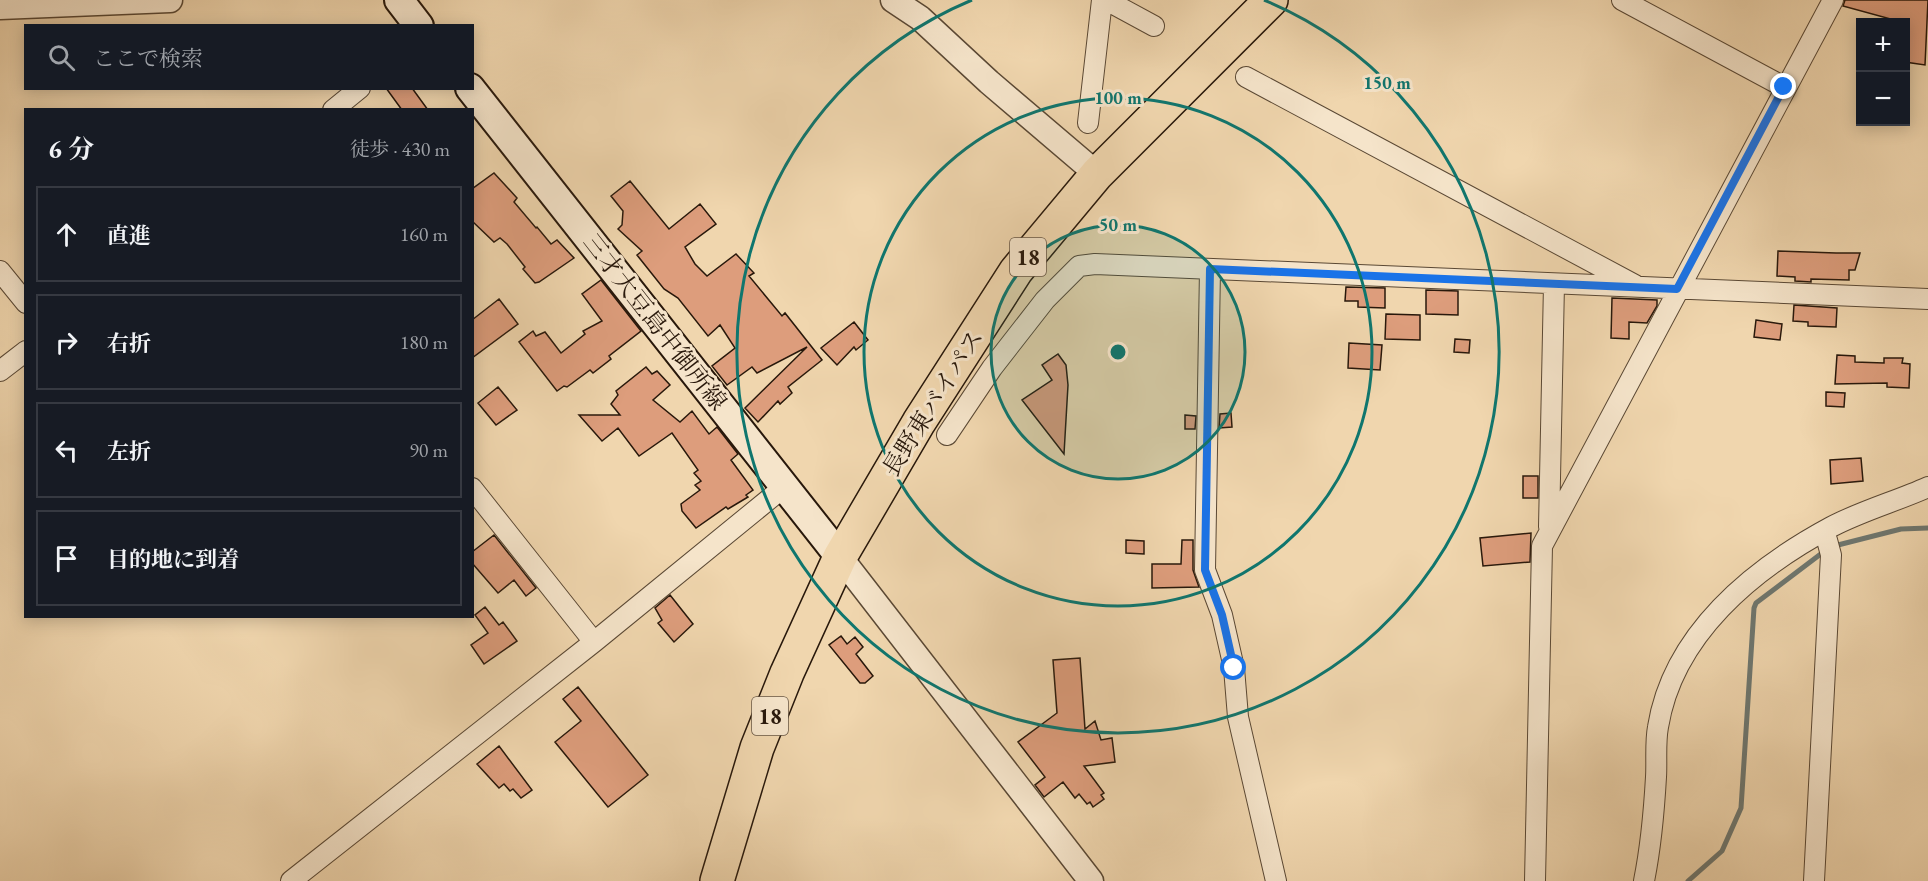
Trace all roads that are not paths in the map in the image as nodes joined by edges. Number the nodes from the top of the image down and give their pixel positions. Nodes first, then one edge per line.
1 (170, 0) edge
2 (399, 0) edge
3 (893, 0) edge
4 (1102, 0) edge
5 (1106, 0) edge
6 (1271, 0) edge
7 (1622, 0) edge
8 (1833, 0) edge
9 (51, 3) edge
10 (0, 7) edge
11 (417, 24) edge
12 (1154, 26) dead end
13 (1246, 77) dead end
14 (1784, 87) junction
15 (358, 90) edge
16 (472, 90) edge
17 (335, 108) edge
18 (1088, 123) dead end
19 (1096, 174) junction
20 (1210, 269) junction
21 (0, 271) edge
22 (1554, 284) junction
23 (1640, 287) junction
24 (1677, 289) junction
25 (1928, 299) edge
26 (24, 301) edge
27 (24, 353) edge
28 (0, 371) edge
29 (947, 435) dead end
30 (784, 487) junction
31 (1928, 487) edge
32 (474, 491) edge
33 (1549, 532) junction
34 (1826, 543) junction
35 (840, 557) junction
36 (594, 642) junction
37 (291, 881) edge
38 (717, 881) edge
39 (1091, 881) edge
40 (1276, 881) edge
41 (1535, 881) edge
42 (1644, 881) edge
43 (1814, 881) edge

1 - 9 street
2 - 11 main road
3 - 19 street
4 - 18 street
5 - 12 street
6 - 19 highway, 長野東バイパス / 18
7 - 14 street
8 - 14 street
9 - 10 street
13 - 23 street
14 - 24 street
15 - 17 street
16 - 30 main road, 三才大豆島中御所線
19 - 35 highway, 長野東バイパス / 18
20 - 22 street
20 - 29 street
20 - 40 street
21 - 26 street
22 - 23 street
22 - 33 street
23 - 24 street
24 - 25 street
24 - 33 street
27 - 28 street
30 - 35 main road, 三才大豆島中御所線
30 - 36 street
31 - 34 street
32 - 36 street
33 - 41 street
34 - 42 street
34 - 43 street
35 - 38 highway, 長野東バイパス / 18
35 - 39 street
36 - 37 street

